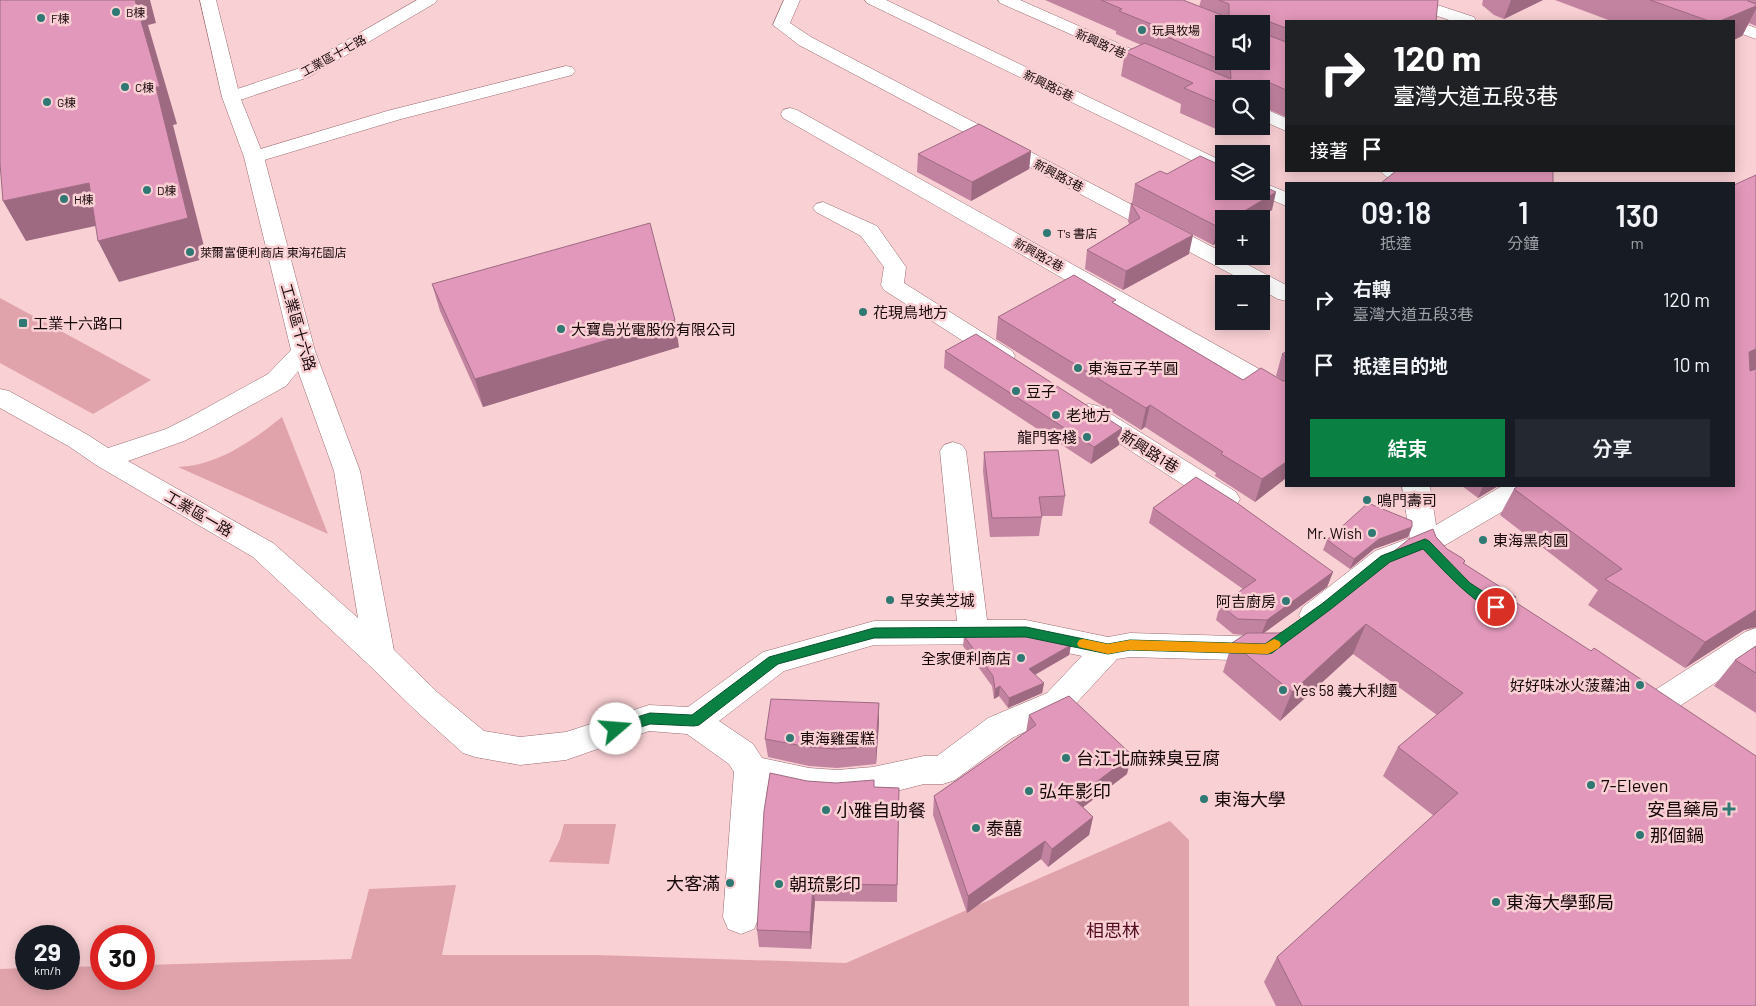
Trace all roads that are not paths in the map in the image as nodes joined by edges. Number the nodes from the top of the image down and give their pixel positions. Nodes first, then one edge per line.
1 (208, 0) edge
2 (429, 0) edge
3 (792, 0) edge
4 (873, 0) edge
5 (1006, 0) edge
6 (1406, 0) edge
7 (1468, 16) edge
8 (1735, 25) edge
9 (1756, 34) edge
10 (566, 71) dead end
11 (1215, 93) edge
12 (230, 97) junction
13 (790, 114) dead end
14 (1270, 117) edge
15 (1285, 124) edge
16 (254, 157) junction
17 (1215, 166) edge
18 (1394, 172) edge
19 (1421, 182) edge
20 (1270, 192) edge
21 (1285, 200) edge
22 (823, 208) dead end
23 (1285, 293) edge
24 (303, 351) junction
25 (1025, 371) edge
26 (1285, 394) edge
27 (0, 397) edge
28 (1070, 400) edge
29 (953, 451) dead end
30 (105, 459) junction
31 (1416, 487) edge
32 (1523, 487) edge
33 (1244, 510) edge
34 (1435, 554) junction
35 (973, 633) junction
36 (1756, 640) edge
37 (1108, 649) junction
38 (380, 656) junction
39 (1649, 710) edge
40 (694, 721) junction
41 (752, 770) junction
42 (741, 917) dead end

1 - 12 street, 工業區十六路
2 - 12 street, 工業區十七路
3 - 23 street, 新興路3巷
4 - 17 street, 新興路5巷
5 - 11 street, 新興路7巷
6 - 7 street
8 - 9 street
10 - 16 street
12 - 16 street, 工業區十六路
13 - 26 street, 新興路2巷
14 - 15 street
16 - 24 street, 工業區十六路
18 - 19 street
20 - 21 street
22 - 25 street
24 - 30 street
24 - 38 street, 工業區十六路
27 - 30 street, 工業區一路
28 - 33 street, 新興路1巷
29 - 35 street
30 - 38 street, 工業區一路
31 - 34 street
32 - 34 street
34 - 37 street
35 - 37 street
35 - 40 street
36 - 39 street
37 - 41 street
38 - 40 street, 工業區一路
40 - 41 street
41 - 42 street

